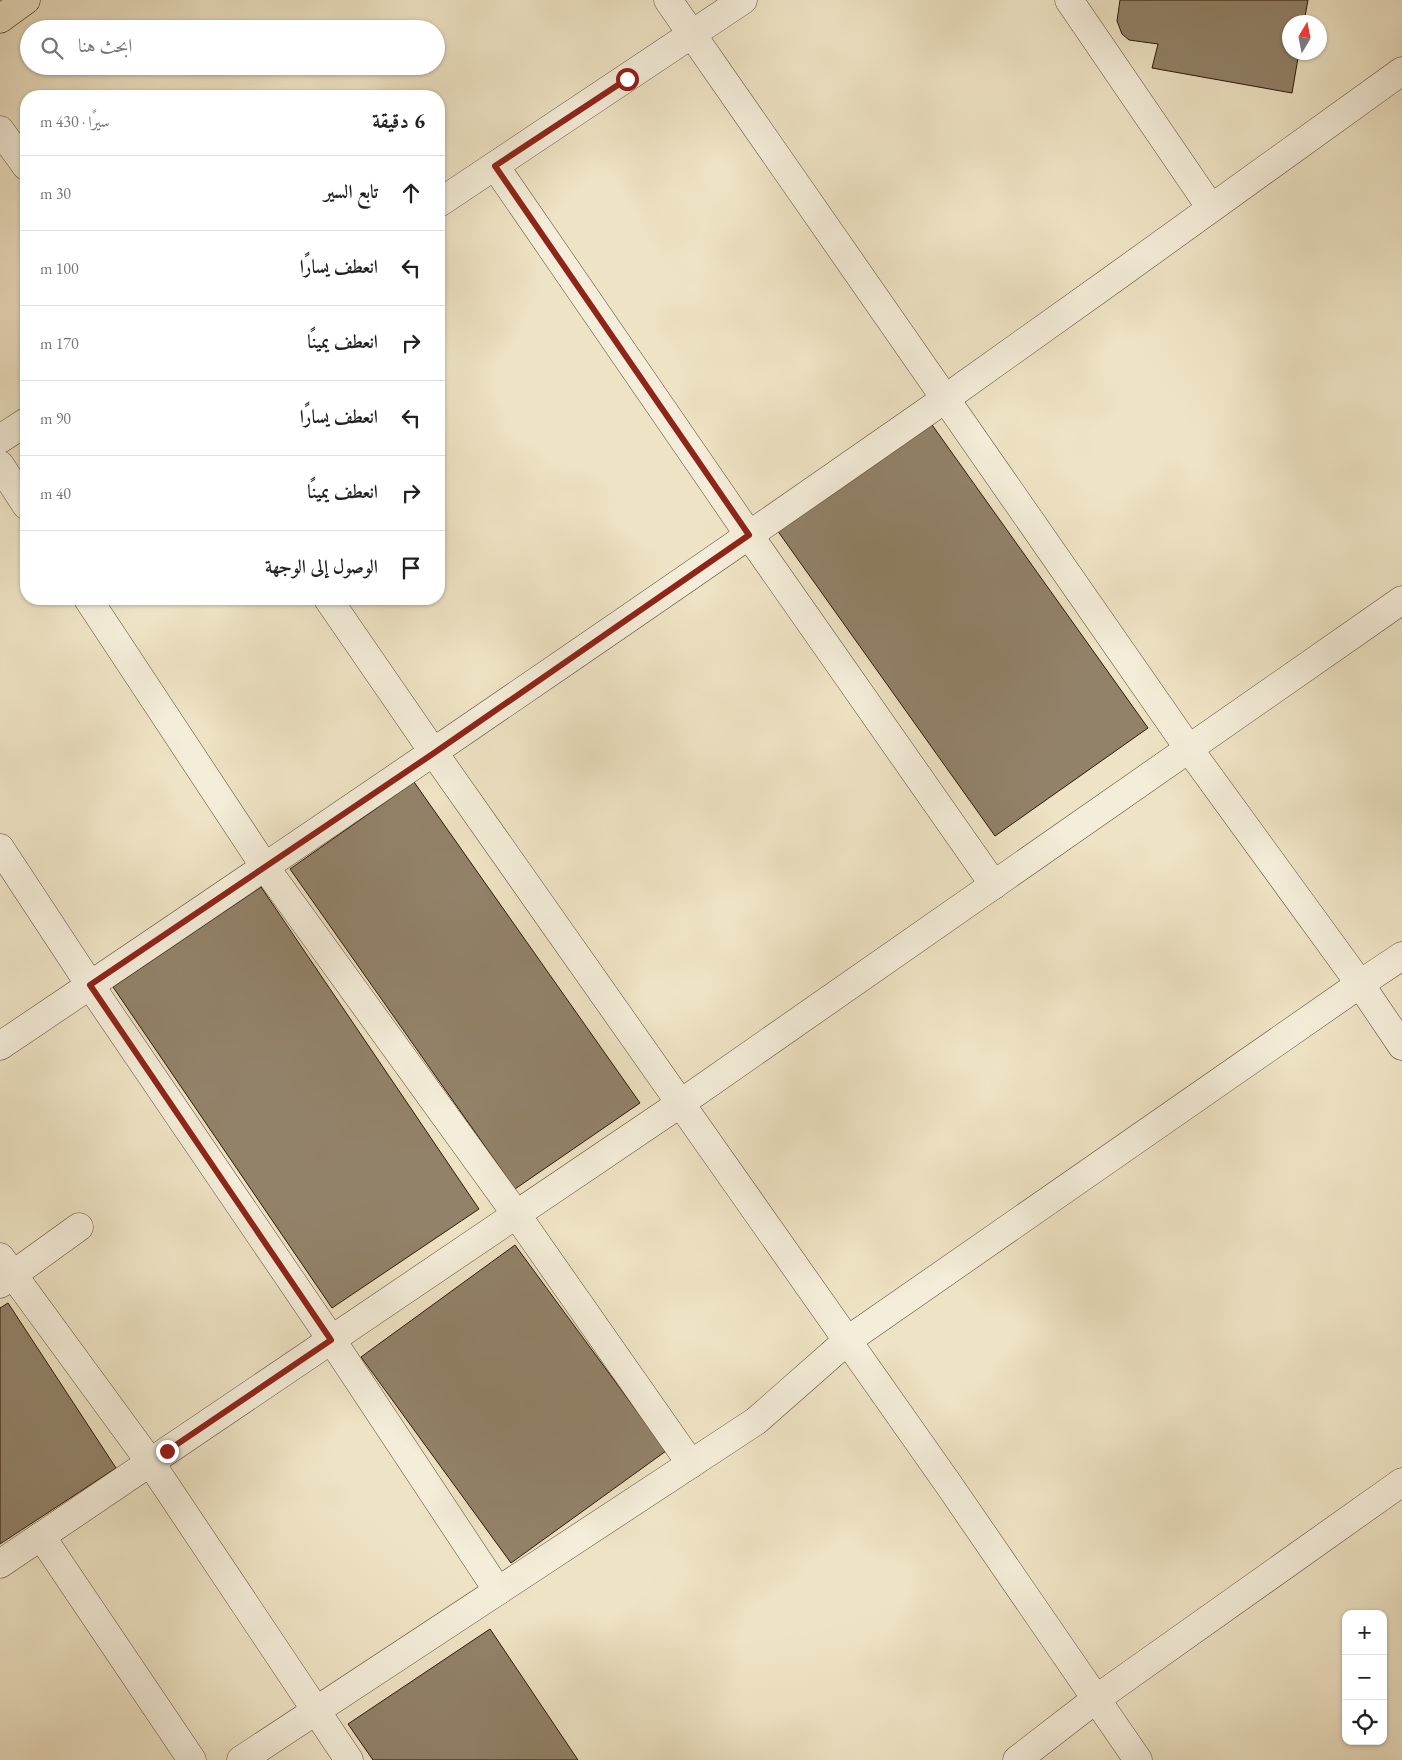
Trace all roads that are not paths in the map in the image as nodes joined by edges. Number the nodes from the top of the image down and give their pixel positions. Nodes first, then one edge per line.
1 (26, 0) edge
2 (668, 0) edge
3 (743, 0) edge
4 (1069, 0) edge
5 (0, 19) edge
6 (693, 35) junction
7 (1402, 71) edge
8 (0, 130) edge
9 (20, 158) edge
10 (495, 166) junction
11 (445, 199) edge
12 (1210, 208) junction
13 (945, 398) junction
14 (20, 426) edge
15 (0, 439) edge
16 (0, 465) edge
17 (20, 496) edge
18 (749, 535) junction
19 (1402, 600) edge
20 (92, 605) edge
21 (332, 605) edge
22 (1189, 749) junction
23 (434, 753) junction
24 (0, 848) edge
25 (265, 867) junction
26 (994, 885) junction
27 (1402, 956) edge
28 (1360, 984) junction
29 (90, 985) junction
30 (0, 1046) edge
31 (1402, 1046) edge
32 (681, 1103) junction
33 (516, 1214) junction
34 (79, 1227) dead end
35 (4, 1272) edge
36 (331, 1340) junction
37 (848, 1340) junction
38 (150, 1462) junction
39 (691, 1464) junction
40 (1402, 1482) edge
41 (41, 1536) junction
42 (0, 1564) edge
43 (498, 1591) junction
44 (1096, 1699) junction
45 (317, 1710) junction
46 (192, 1760) edge
47 (240, 1760) edge
48 (349, 1760) edge
49 (1017, 1760) edge
50 (1138, 1760) edge

1 - 5 main road
2 - 6 street
3 - 6 street
4 - 12 street
6 - 10 street
6 - 13 street
7 - 12 street
8 - 9 street
10 - 11 street
10 - 18 street
12 - 13 street
13 - 18 street
13 - 22 street
14 - 15 street
16 - 17 street
18 - 23 street
18 - 26 street
19 - 22 street
20 - 25 street
21 - 23 street
22 - 26 street
22 - 28 street
23 - 25 street
23 - 32 street
24 - 29 street
25 - 29 street
25 - 33 street
26 - 32 street
27 - 28 street
28 - 31 street
28 - 37 street
29 - 30 street
29 - 36 street
32 - 33 street
32 - 37 street
33 - 36 street
33 - 39 street
34 - 35 street
35 - 38 street
36 - 38 street
36 - 43 street
37 - 39 street
37 - 44 street
38 - 41 street
38 - 45 street
39 - 43 street
40 - 44 street
41 - 42 street
41 - 46 street
43 - 45 street
44 - 49 street
44 - 50 street
45 - 47 street
45 - 48 street

